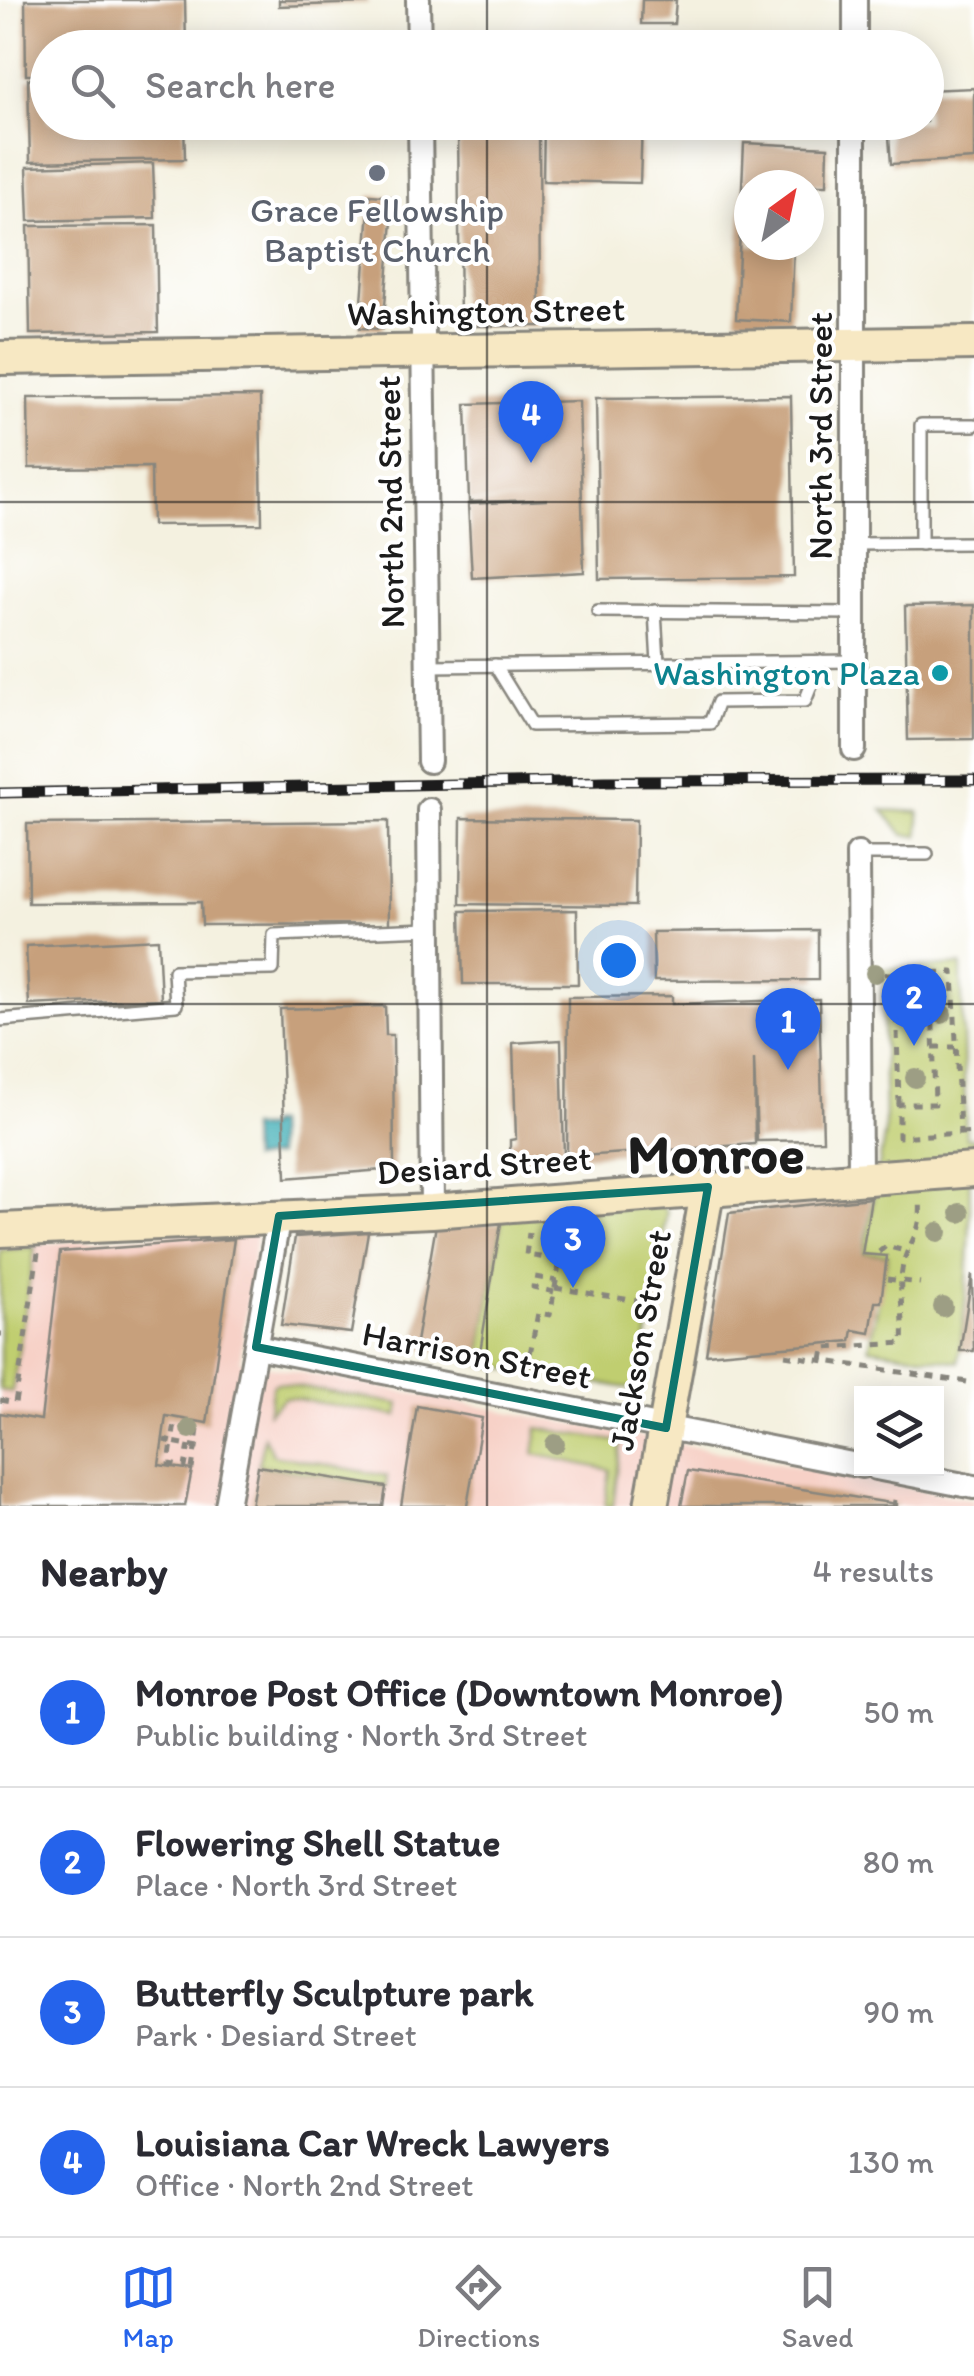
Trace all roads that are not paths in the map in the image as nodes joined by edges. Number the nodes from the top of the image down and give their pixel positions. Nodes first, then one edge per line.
1 (418, 0) edge
2 (854, 0) edge
3 (419, 30) edge
4 (854, 30) edge
5 (420, 140) edge
6 (854, 140) edge
7 (974, 343) edge
8 (854, 345) junction
9 (422, 352) junction
10 (0, 358) edge
11 (974, 425) edge
12 (974, 543) edge
13 (855, 544) junction
14 (921, 544) junction
15 (598, 611) dead end
16 (654, 612) junction
17 (854, 613) junction
18 (821, 661) junction
19 (854, 661) junction
20 (658, 663) junction
21 (495, 665) junction
22 (428, 666) junction
23 (854, 749) dead end
24 (429, 761) dead end
25 (429, 810) dead end
26 (858, 854) joint
27 (927, 854) dead end
28 (429, 928) junction
29 (0, 1020) edge
30 (974, 1170) edge
31 (860, 1178) junction
32 (708, 1187) junction
33 (432, 1212) junction
34 (279, 1216) junction
35 (0, 1230) edge
36 (256, 1346) junction
37 (666, 1428) junction
38 (854, 1464) edge
39 (917, 1476) edge
40 (974, 1487) edge
41 (228, 1506) edge
42 (651, 1506) edge

1 - 3 street
2 - 4 street
5 - 9 street, North 2nd Street
6 - 8 street, North 3rd Street
7 - 8 street, Washington Street
8 - 9 street, Washington Street
8 - 13 street, North 3rd Street
9 - 10 street, Washington Street
9 - 22 street, North 2nd Street
11 - 14 lane
12 - 14 lane
13 - 14 lane
13 - 17 street, North 3rd Street
15 - 16 lane
16 - 17 lane
16 - 20 lane
17 - 19 street, North 3rd Street
18 - 19 lane
18 - 20 lane
18 - 21 lane
19 - 23 street, North 3rd Street
20 - 21 lane
21 - 22 lane
22 - 24 street, North 2nd Street
25 - 28 street
26 - 27 lane
26 - 31 street
28 - 29 lane
28 - 33 street
30 - 31 street, Desiard Street
31 - 32 street, Desiard Street
32 - 33 street, Desiard Street
32 - 37 street, Jackson Street
33 - 34 street, Desiard Street
34 - 35 street, Desiard Street
34 - 36 street
36 - 37 street, Harrison Street
36 - 41 street
37 - 38 street, Harrison Street
37 - 42 street, Jackson Street
39 - 40 street

